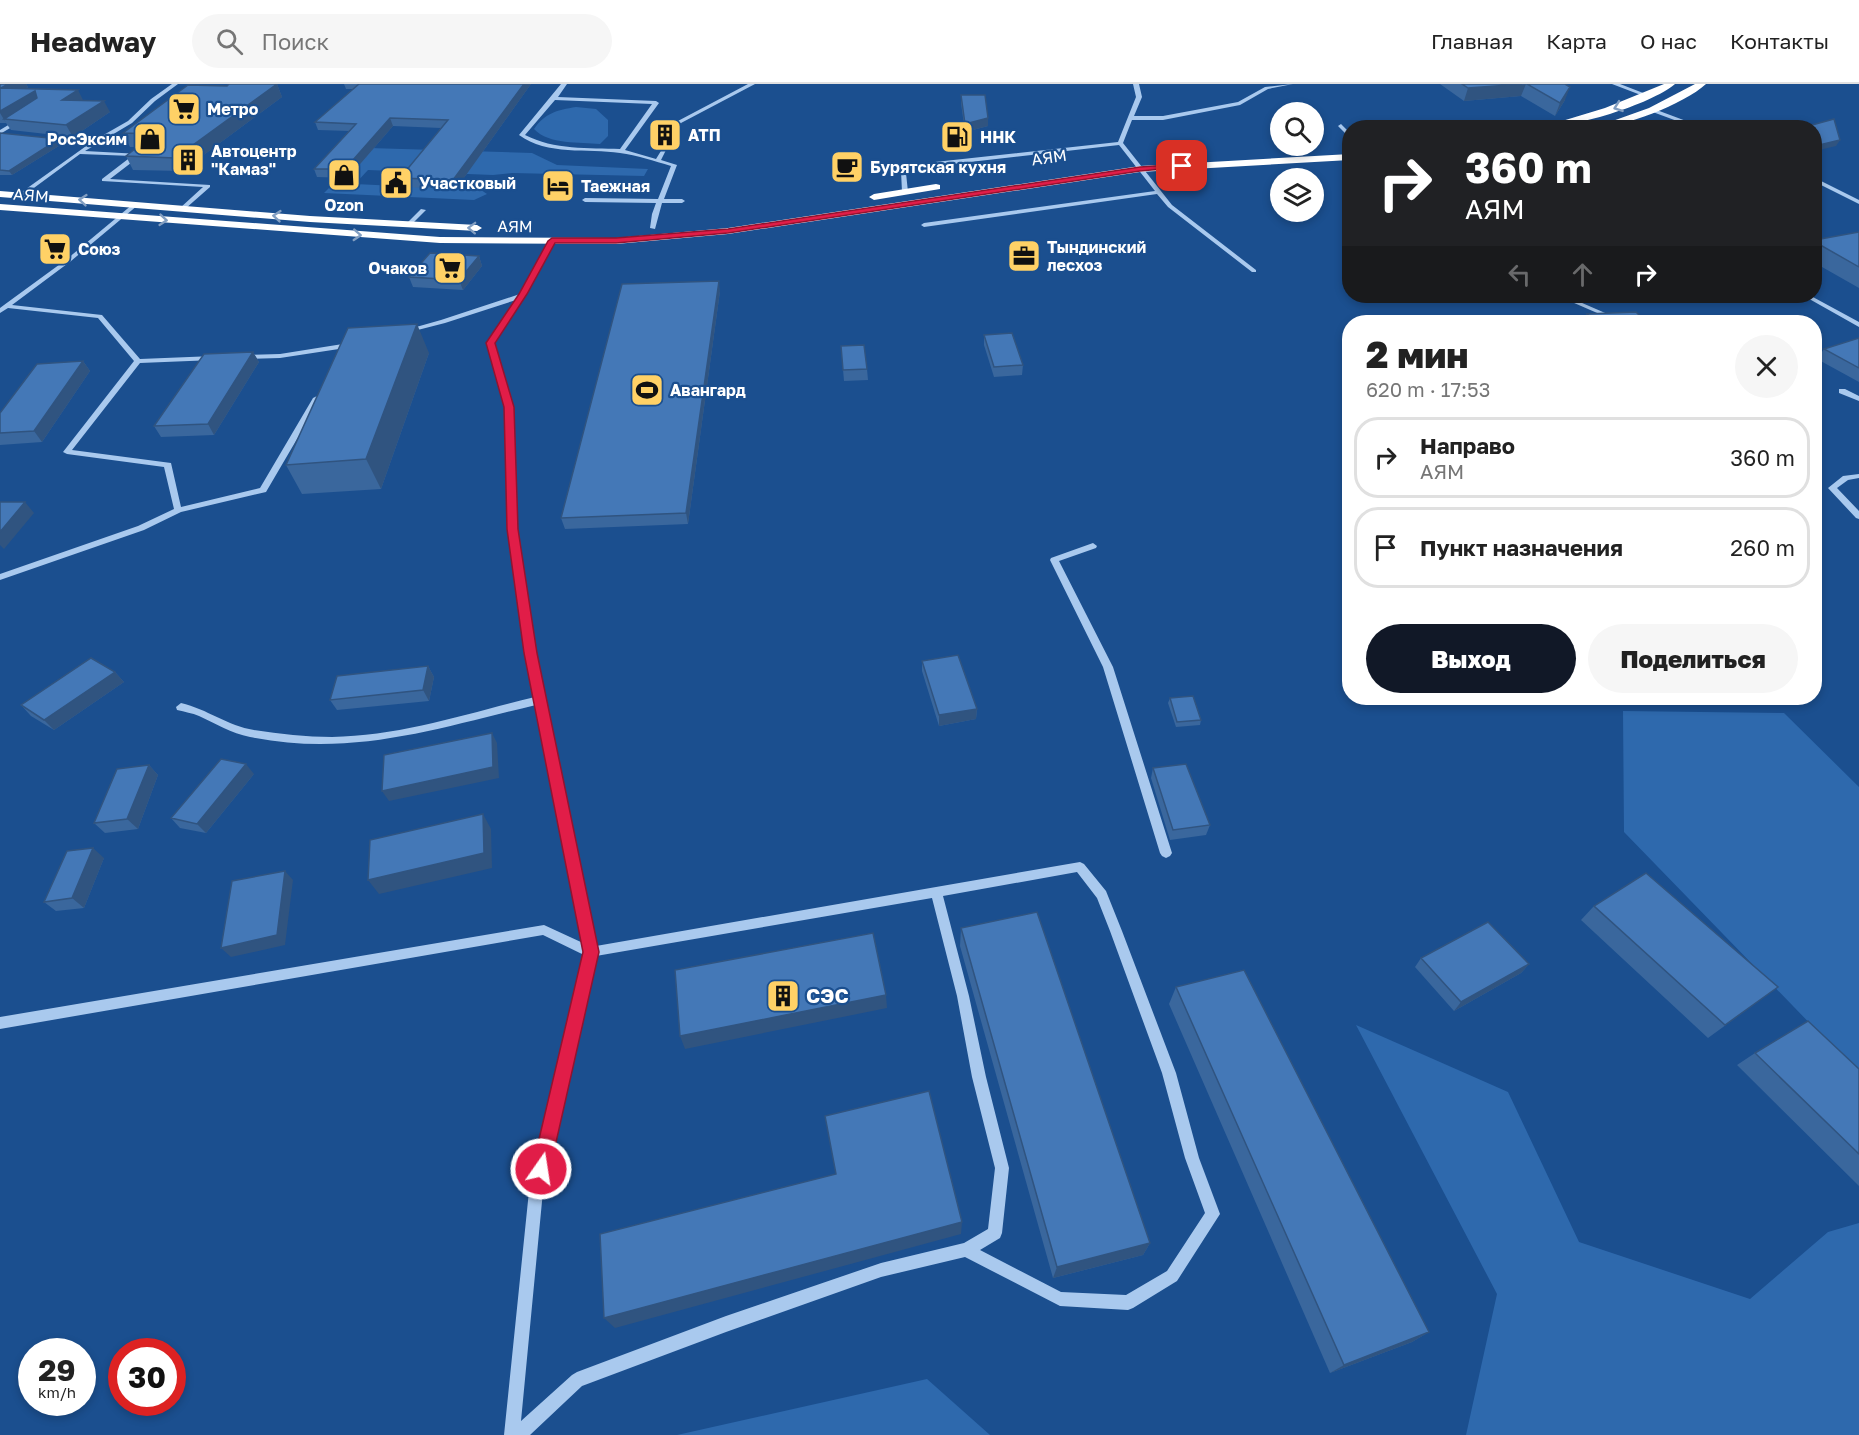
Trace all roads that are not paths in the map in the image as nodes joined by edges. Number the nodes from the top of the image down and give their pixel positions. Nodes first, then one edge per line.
1 (175, 84) edge
2 (564, 84) edge
3 (752, 84) edge
4 (1136, 84) edge
5 (1290, 84) edge
6 (1615, 84) edge
7 (1671, 84) edge
8 (1702, 84) edge
9 (1648, 96) junction
10 (554, 98) junction
11 (1652, 110) junction
12 (30, 113) edge
13 (1131, 118) junction
14 (1581, 120) edge
15 (1621, 120) edge
16 (1680, 120) edge
17 (679, 122) tunnel mouth
18 (0, 133) edge
19 (11, 134) edge
20 (43, 138) edge
21 (96, 142) junction
22 (1120, 143) junction
23 (666, 147) tunnel mouth
24 (1342, 147) edge
25 (622, 151) junction
26 (79, 152) junction
27 (1342, 157) edge
28 (659, 159) junction
29 (1137, 165) junction
30 (986, 180) dead end
31 (1822, 184) edge
32 (951, 185) dead end
33 (905, 192) junction
34 (1157, 192) junction
35 (0, 194) edge
36 (21, 195) junction
37 (858, 199) dead end
38 (585, 200) dead end
39 (661, 201) junction
40 (682, 201) dead end
41 (1859, 202) edge
42 (135, 205) junction
43 (824, 205) dead end
44 (0, 207) edge
45 (183, 208) junction
46 (423, 210) dead end
47 (754, 215) dead end
48 (121, 217) junction
49 (720, 220) dead end
50 (408, 225) junction
51 (924, 225) dead end
52 (629, 228) dead end
53 (653, 228) junction
54 (585, 229) dead end
55 (552, 241) junction
56 (1254, 271) dead end
57 (523, 294) junction
58 (1578, 303) edge
59 (1819, 303) edge
60 (2, 309) edge
61 (1606, 315) edge
62 (1859, 325) edge
63 (401, 332) edge
64 (359, 343) edge
65 (349, 345) junction
66 (343, 355) edge
67 (233, 357) edge
68 (221, 358) edge
69 (138, 361) junction
70 (1842, 391) dead end
71 (320, 394) edge
72 (1859, 399) edge
73 (1859, 476) edge
74 (178, 510) junction
75 (1859, 516) edge
76 (1093, 546) dead end
77 (0, 577) edge
78 (540, 700) junction
79 (181, 707) dead end
80 (1166, 853) dead end
81 (936, 891) junction
82 (591, 952) junction
83 (0, 1023) edge
84 (966, 1250) junction
85 (512, 1435) edge
86 (518, 1435) edge

1 - 21 street
2 - 10 street
3 - 17 street
4 - 13 street
5 - 13 street
6 - 9 street
7 - 9 highway
8 - 11 highway
9 -> 14 highway
10 - 25 street
10 - 25 street
11 - 15 highway
11 - 16 street
12 - 18 street
13 - 22 street
18 - 19 street
20 - 21 street
21 - 26 street
22 - 29 street
22 - 33 street
23 - 28 street
24 - 29 highway, АЯМ
25 - 28 street
26 - 36 street
26 - 45 street
27 - 29 highway, АЯМ
28 - 39 street
29 - 30 highway, АЯМ
29 - 34 street
29 - 55 highway, АЯМ
31 - 41 street
32 - 33 highway
33 - 37 highway
34 - 51 street
34 - 56 street
35 - 36 highway, АЯМ
42 -> 36 highway, АЯМ
38 - 39 street
39 - 40 street
39 - 53 street
42 - 45 highway, АЯМ
42 - 48 street
43 - 47 highway
44 - 48 highway, АЯМ
50 -> 45 highway, АЯМ
46 - 50 street
48 -> 55 highway, АЯМ
48 - 60 street
49 - 53 highway
54 -> 50 highway, АЯМ
52 - 53 highway
55 - 57 street
57 - 63 street
57 - 78 street
58 - 61 street
59 - 62 street
60 - 69 street
64 - 65 street
65 - 66 street
65 - 67 street
68 - 69 street
69 - 74 street
70 - 72 street
71 - 74 street
73 - 75 street
74 - 77 street
76 - 80 street
78 - 79 street
78 - 82 street
81 - 82 street
81 - 84 street
81 - 84 street
82 - 83 street
82 - 85 street
84 - 86 street

